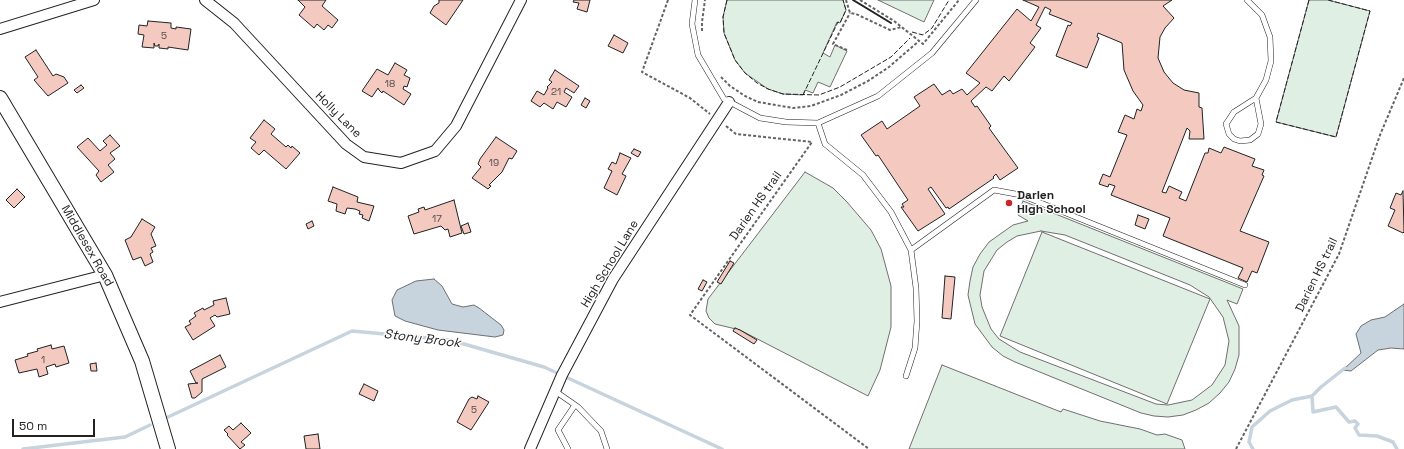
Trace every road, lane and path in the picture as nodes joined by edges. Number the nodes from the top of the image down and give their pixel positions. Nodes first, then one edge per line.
1 (94, 0) edge
2 (205, 0) edge
3 (521, 0) edge
4 (668, 0) edge
5 (695, 0) edge
6 (705, 0) edge
7 (846, 0) edge
8 (860, 0) edge
9 (959, 0) edge
10 (976, 0) edge
11 (1247, 0) edge
12 (850, 13) junction
13 (902, 27) junction
14 (0, 29) edge
15 (702, 33) dead end
16 (919, 40) junction
17 (847, 50) dead end
18 (718, 71) dead end
19 (1404, 78) edge
20 (0, 98) edge
21 (1256, 98) junction
22 (729, 102) junction
23 (717, 120) junction
24 (818, 124) junction
25 (911, 250) junction
26 (105, 275) junction
27 (1245, 285) dead end
28 (0, 302) edge
29 (906, 376) dead end
30 (555, 391) junction
31 (575, 405) junction
32 (168, 449) edge
33 (530, 449) edge
34 (568, 449) edge
35 (607, 449) edge
36 (869, 449) edge
37 (1236, 449) edge

1 - 14 street
2 - 3 street, Holly Lane
4 - 23 path, Darien HS trail
5 - 22 lane
6 - 15 path
7 - 12 path
8 - 13 path
9 - 16 path
10 - 24 lane
11 - 21 lane
12 - 13 path
12 - 17 path
13 - 16 path
16 - 18 path
19 - 37 path, Darien HS trail
20 - 26 main road, Middlesex Road
21 - 21 lane
22 - 23 street, High School Lane
22 - 24 lane
23 - 30 street, High School Lane
23 - 36 path, Darien HS trail
24 - 25 lane
25 - 27 lane
25 - 29 lane
26 - 28 street
26 - 32 main road, Middlesex Road
30 - 31 lane
30 - 33 street, High School Lane
31 - 34 lane
31 - 35 lane

